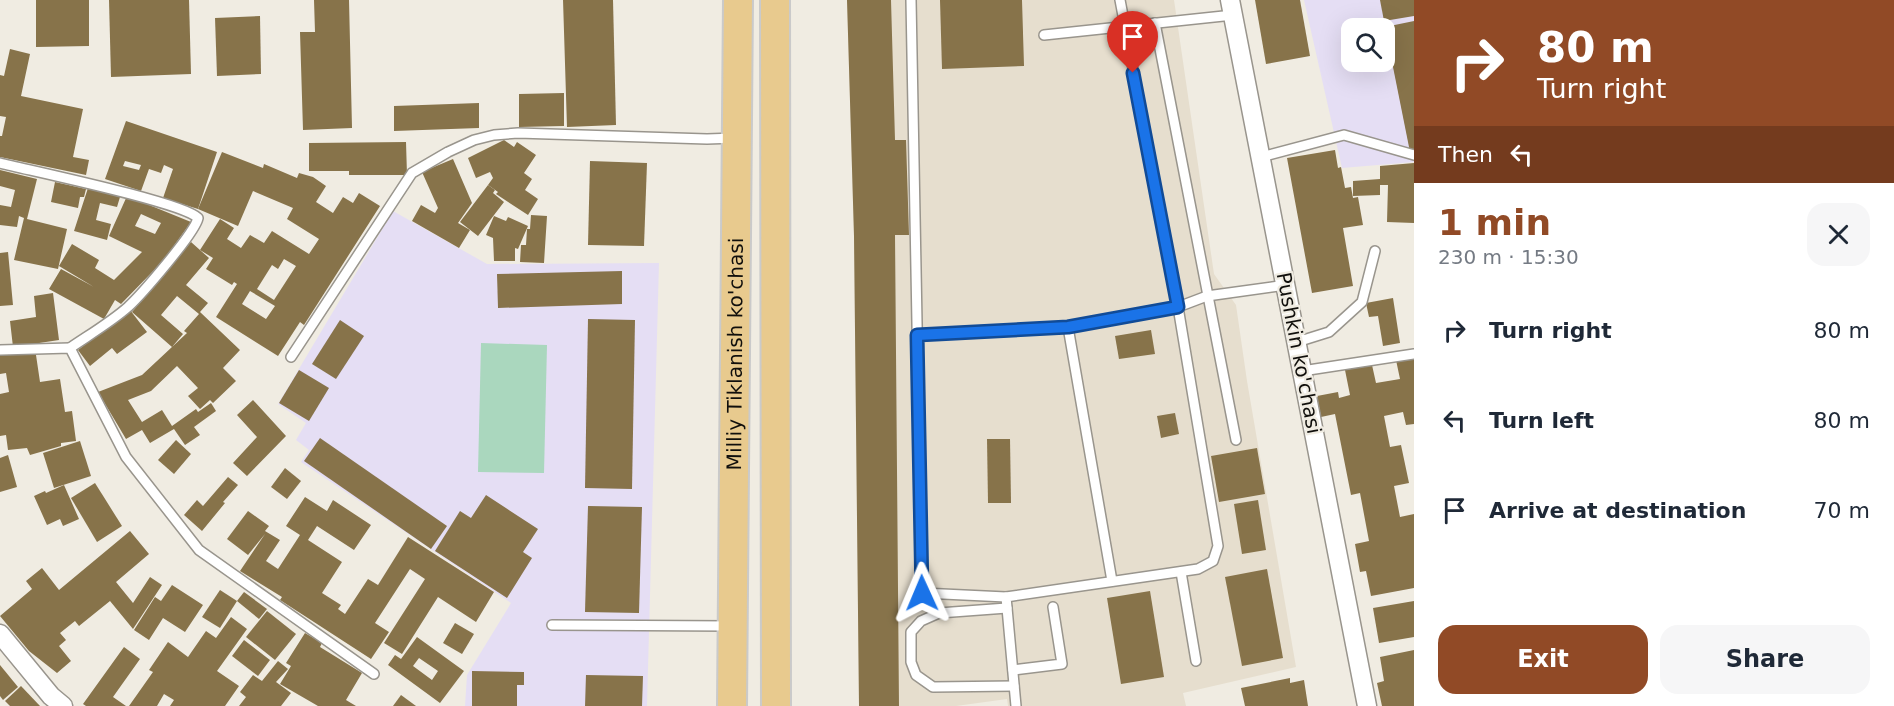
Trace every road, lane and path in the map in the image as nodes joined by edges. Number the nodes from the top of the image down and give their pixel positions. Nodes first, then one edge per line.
1 (738, 0) edge
2 (775, 0) edge
3 (911, 0) edge
4 (1120, 0) edge
5 (1232, 7) edge
6 (1155, 23) junction
7 (1124, 26) junction
8 (1044, 35) dead end
9 (737, 138) junction
10 (1414, 155) edge
11 (1261, 157) junction
12 (0, 163) edge
13 (1375, 251) dead end
14 (1286, 285) junction
15 (1208, 296) junction
16 (1178, 307) junction
17 (1068, 327) junction
18 (917, 335) junction
19 (1297, 342) junction
20 (70, 348) junction
21 (0, 350) edge
22 (1414, 354) edge
23 (291, 357) dead end
24 (1302, 371) junction
25 (1236, 440) dead end
26 (1181, 572) junction
27 (1112, 581) junction
28 (1006, 597) junction
29 (1053, 607) dead end
30 (1007, 608) junction
31 (552, 625) dead end
32 (732, 626) junction
33 (0, 634) edge
34 (1196, 661) dead end
35 (1013, 670) junction
36 (374, 675) dead end
37 (1014, 686) junction
38 (63, 706) edge
39 (732, 706) edge
40 (776, 706) edge
41 (1016, 706) edge
42 (1367, 706) edge

1 - 9 main road, Milliy Tiklanish ko'chasi
2 - 40 main road, Milliy Tiklanish ko'chasi
3 - 18 lane
4 - 7 lane
5 - 6 lane
5 - 11 street, Pushkin ko'chasi
6 - 7 lane
6 - 15 lane
7 - 8 lane
7 - 16 lane
9 - 23 lane
9 - 32 main road, Milliy Tiklanish ko'chasi
10 - 11 lane
11 - 14 street, Pushkin ko'chasi
12 - 20 lane
13 - 19 lane
14 - 15 lane
14 - 19 street, Pushkin ko'chasi
15 - 16 lane
15 - 25 lane
16 - 17 lane
16 - 26 lane
17 - 18 lane
17 - 27 lane
18 - 28 lane
19 - 24 street, Pushkin ko'chasi
20 - 21 lane
20 - 36 lane
22 - 24 lane
24 - 42 street, Pushkin ko'chasi
26 - 27 lane
26 - 34 lane
27 - 28 lane
28 - 30 lane
29 - 35 lane
30 - 35 lane
30 - 37 lane
31 - 32 lane
32 - 39 main road, Milliy Tiklanish ko'chasi
33 - 38 street
35 - 37 lane
37 - 41 lane

